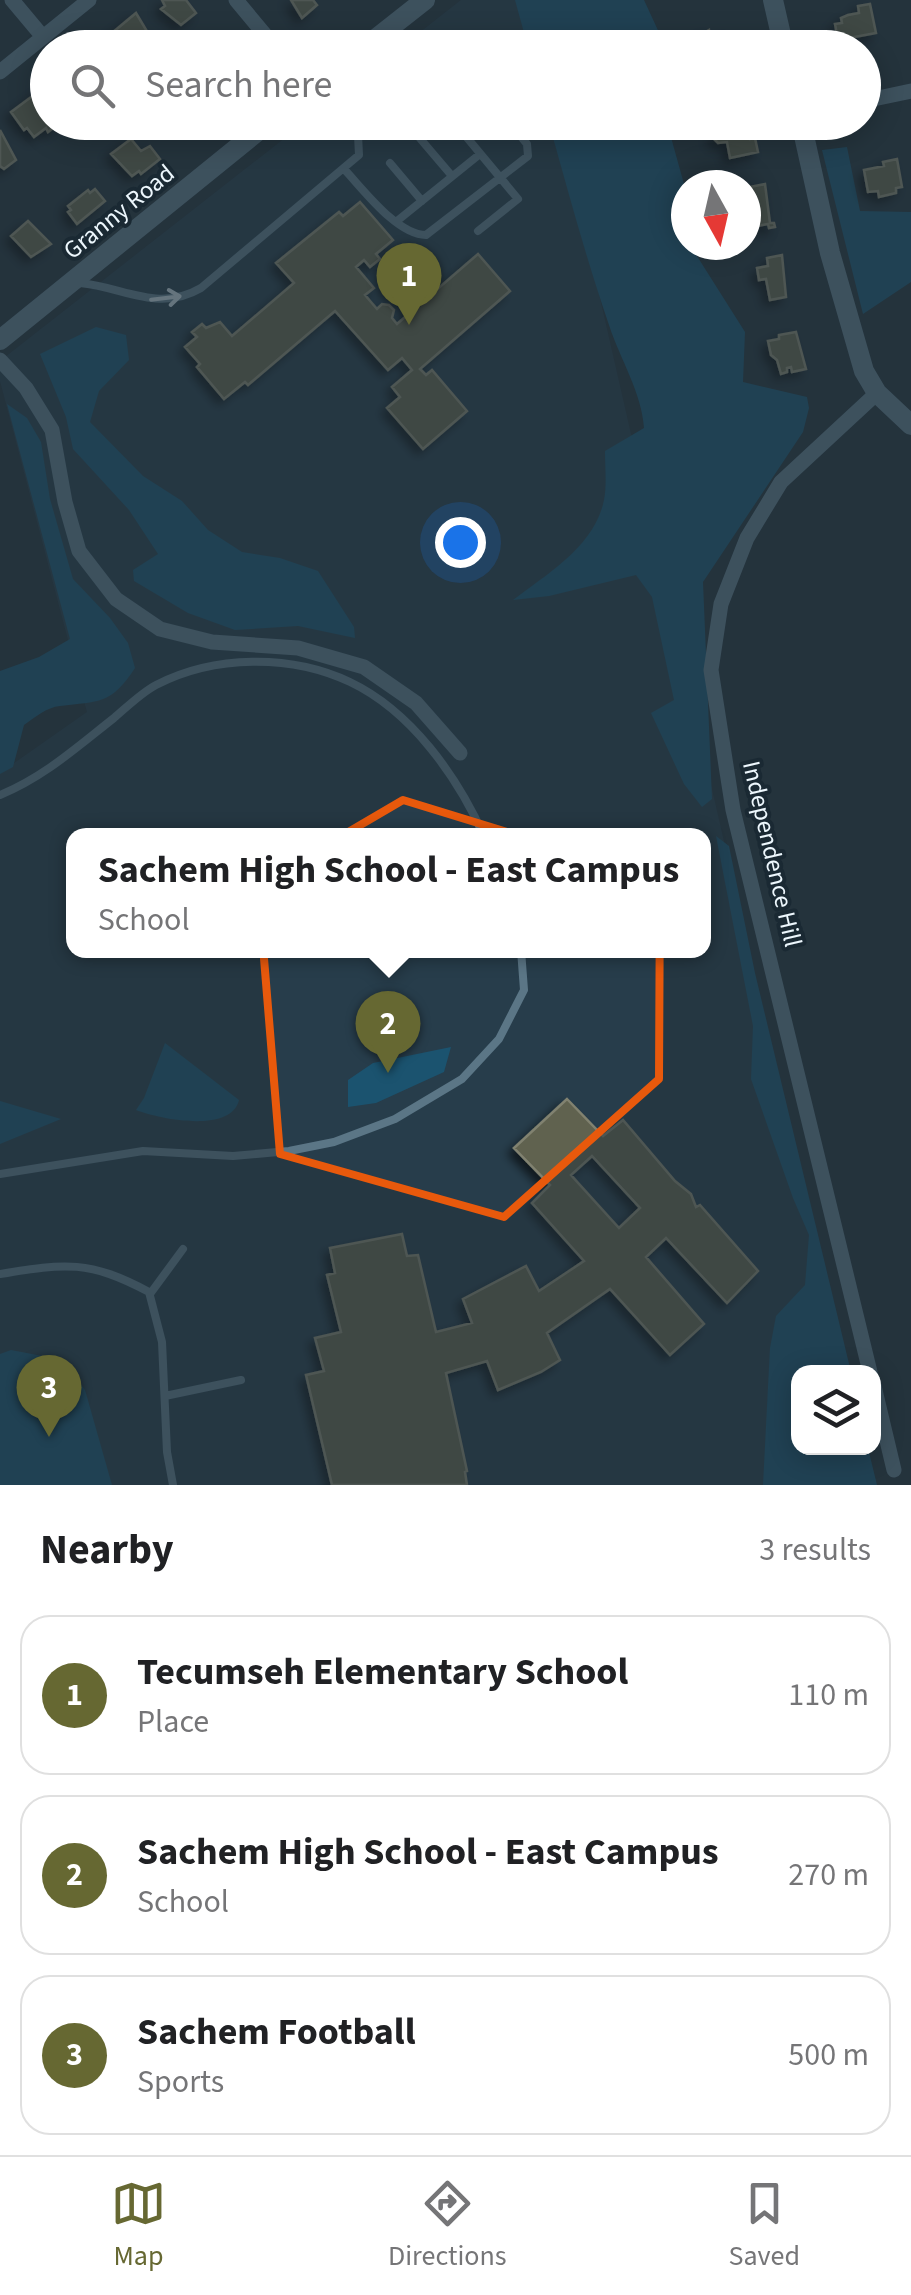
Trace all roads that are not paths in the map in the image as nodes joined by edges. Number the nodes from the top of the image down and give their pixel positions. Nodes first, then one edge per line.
1 (12, 0) edge
2 (90, 0) edge
3 (236, 0) edge
4 (425, 0) edge
5 (774, 0) edge
6 (37, 30) edge
7 (52, 30) edge
8 (261, 30) edge
9 (392, 30) edge
10 (780, 30) edge
11 (30, 48) edge
12 (0, 72) edge
13 (911, 91) edge
14 (881, 97) edge
15 (247, 140) edge
16 (359, 140) edge
17 (421, 140) edge
18 (469, 140) edge
19 (524, 140) edge
20 (806, 140) edge
21 (480, 154) junction
22 (390, 164) dead end
23 (344, 169) junction
24 (452, 176) junction
25 (501, 179) junction
26 (422, 200) junction
27 (396, 221) junction
28 (478, 231) dead end
29 (71, 282) junction
30 (0, 340) edge
31 (0, 360) edge
32 (876, 394) junction
33 (911, 425) edge
34 (460, 753) joint
35 (444, 766) junction
36 (0, 795) edge
37 (480, 828) edge
38 (522, 958) edge
39 (0, 1174) edge
40 (183, 1249) dead end
41 (0, 1274) edge
42 (150, 1294) junction
43 (868, 1365) edge
44 (242, 1380) dead end
45 (165, 1396) junction
46 (881, 1415) edge
47 (894, 1470) dead end
48 (173, 1485) edge

1 - 6 street
2 - 7 street
3 - 8 street
4 - 9 street
5 - 10 street
11 - 12 street
13 - 14 street
15 - 29 street, Granny Road
16 - 23 lane
17 - 24 lane
18 - 21 lane
19 - 25 lane
20 - 32 street
21 - 24 lane
21 - 25 lane
22 - 26 lane
23 - 27 lane
29 -> 23 lane
24 - 26 lane
25 - 27 lane
25 - 28 lane
26 - 27 lane
29 - 30 street, Granny Road
31 - 34 street
32 - 33 street
32 - 43 street, Independence Hill
34 - 35 lane
35 - 36 lane
35 - 37 lane
38 - 39 lane
40 - 42 lane
41 - 42 lane
42 - 45 lane
44 - 45 lane
45 - 48 lane
46 - 47 street

